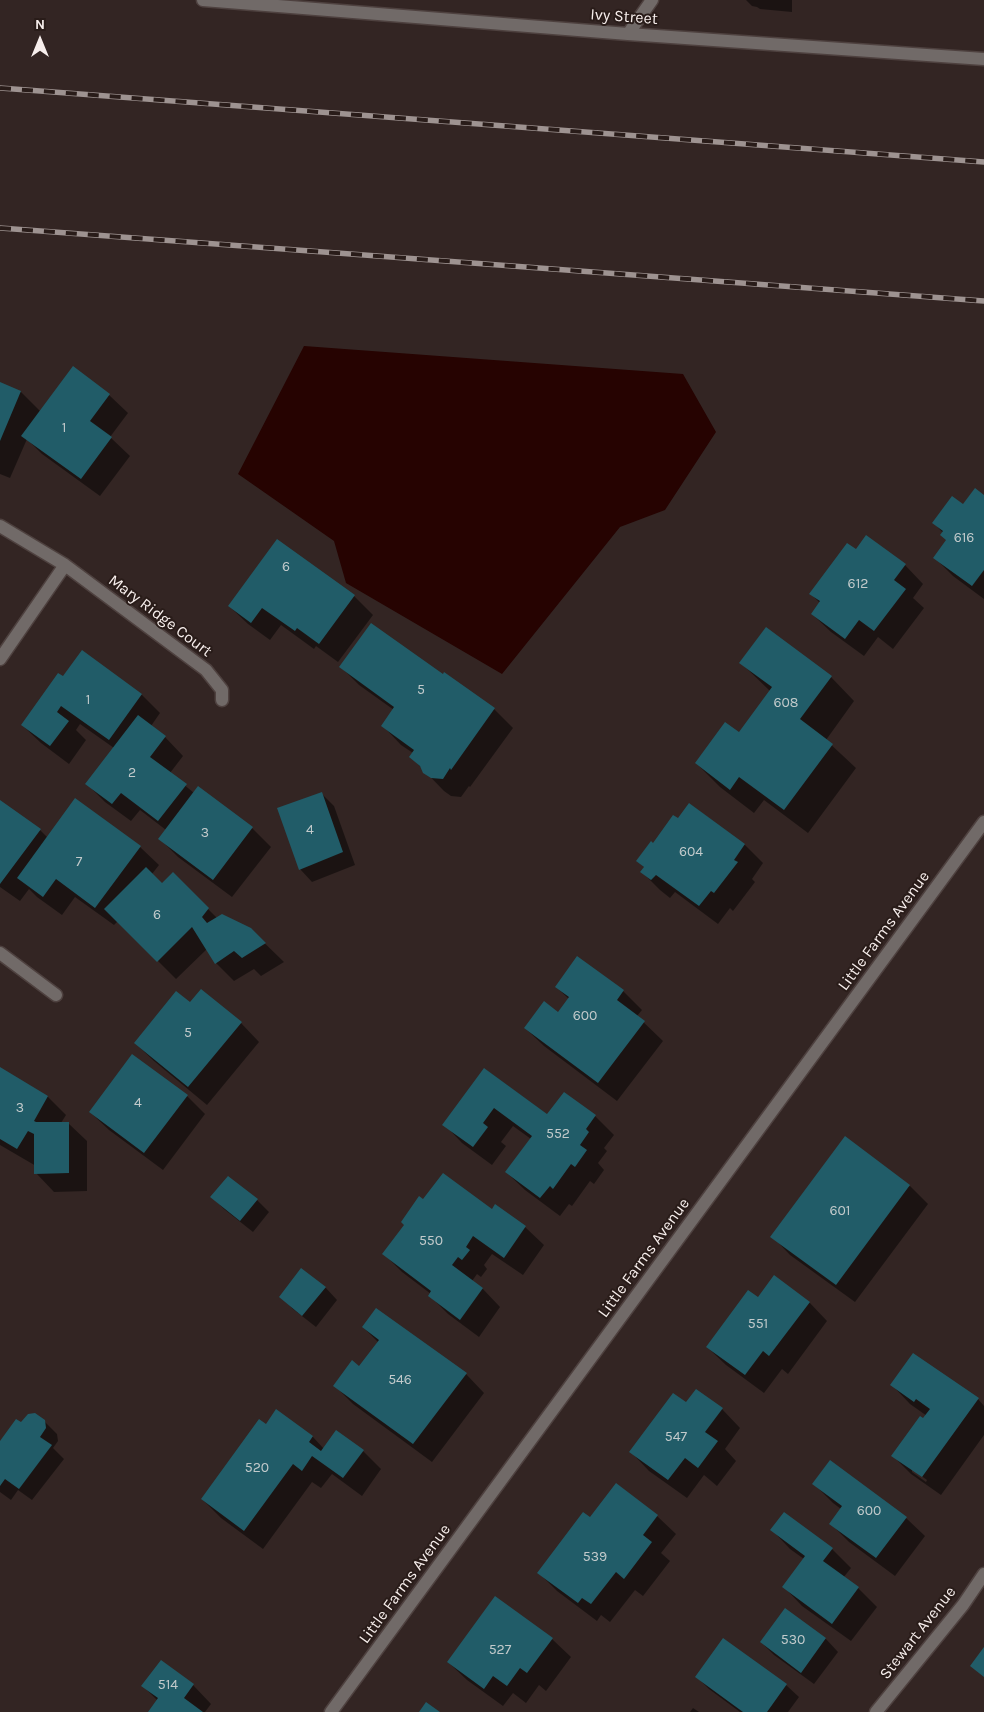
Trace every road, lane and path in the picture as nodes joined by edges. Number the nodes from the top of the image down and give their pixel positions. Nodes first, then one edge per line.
1 (203, 0) edge
2 (652, 0) edge
3 (628, 34) junction
4 (984, 59) edge
5 (0, 526) edge
6 (65, 565) junction
7 (0, 659) edge
8 (222, 700) dead end
9 (984, 822) edge
10 (0, 953) edge
11 (56, 995) dead end
12 (984, 1574) edge
13 (331, 1712) edge
14 (876, 1712) edge

1 - 3 street, Ivy Street
2 - 3 street
3 - 4 street, Ivy Street
5 - 6 street, Mary Ridge Court
6 - 7 street
6 - 8 street, Mary Ridge Court
9 - 13 street, Little Farms Avenue
10 - 11 street
12 - 14 street, Stewart Avenue

